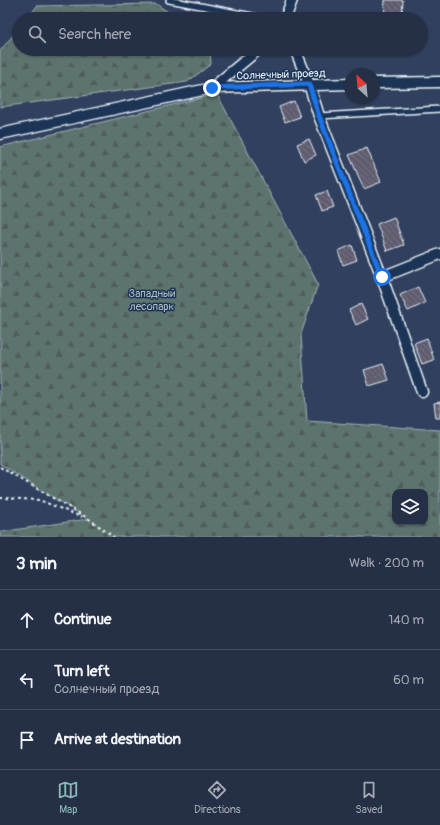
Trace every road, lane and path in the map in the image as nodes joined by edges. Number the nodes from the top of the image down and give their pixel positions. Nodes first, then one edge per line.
1 (169, 0) edge
2 (292, 0) edge
3 (232, 12) edge
4 (288, 12) edge
5 (251, 56) edge
6 (298, 56) edge
7 (440, 82) edge
8 (380, 83) edge
9 (309, 84) junction
10 (344, 84) edge
11 (212, 88) junction
12 (440, 109) edge
13 (319, 116) junction
14 (0, 134) edge
15 (440, 254) edge
16 (382, 277) junction
17 (422, 392) dead end
18 (0, 467) edge
19 (0, 498) edge
20 (88, 519) junction
21 (114, 537) edge

1 - 3 lane
2 - 4 street
5 - 11 street
6 - 9 street
7 - 8 street
9 - 10 street, Солнечный проезд
9 - 11 street, Солнечный проезд
9 - 13 street
11 - 14 street, Солнечный проезд
12 - 13 lane
13 - 16 street
15 - 16 street
16 - 17 street
18 - 20 path
19 - 20 path
20 - 21 path

